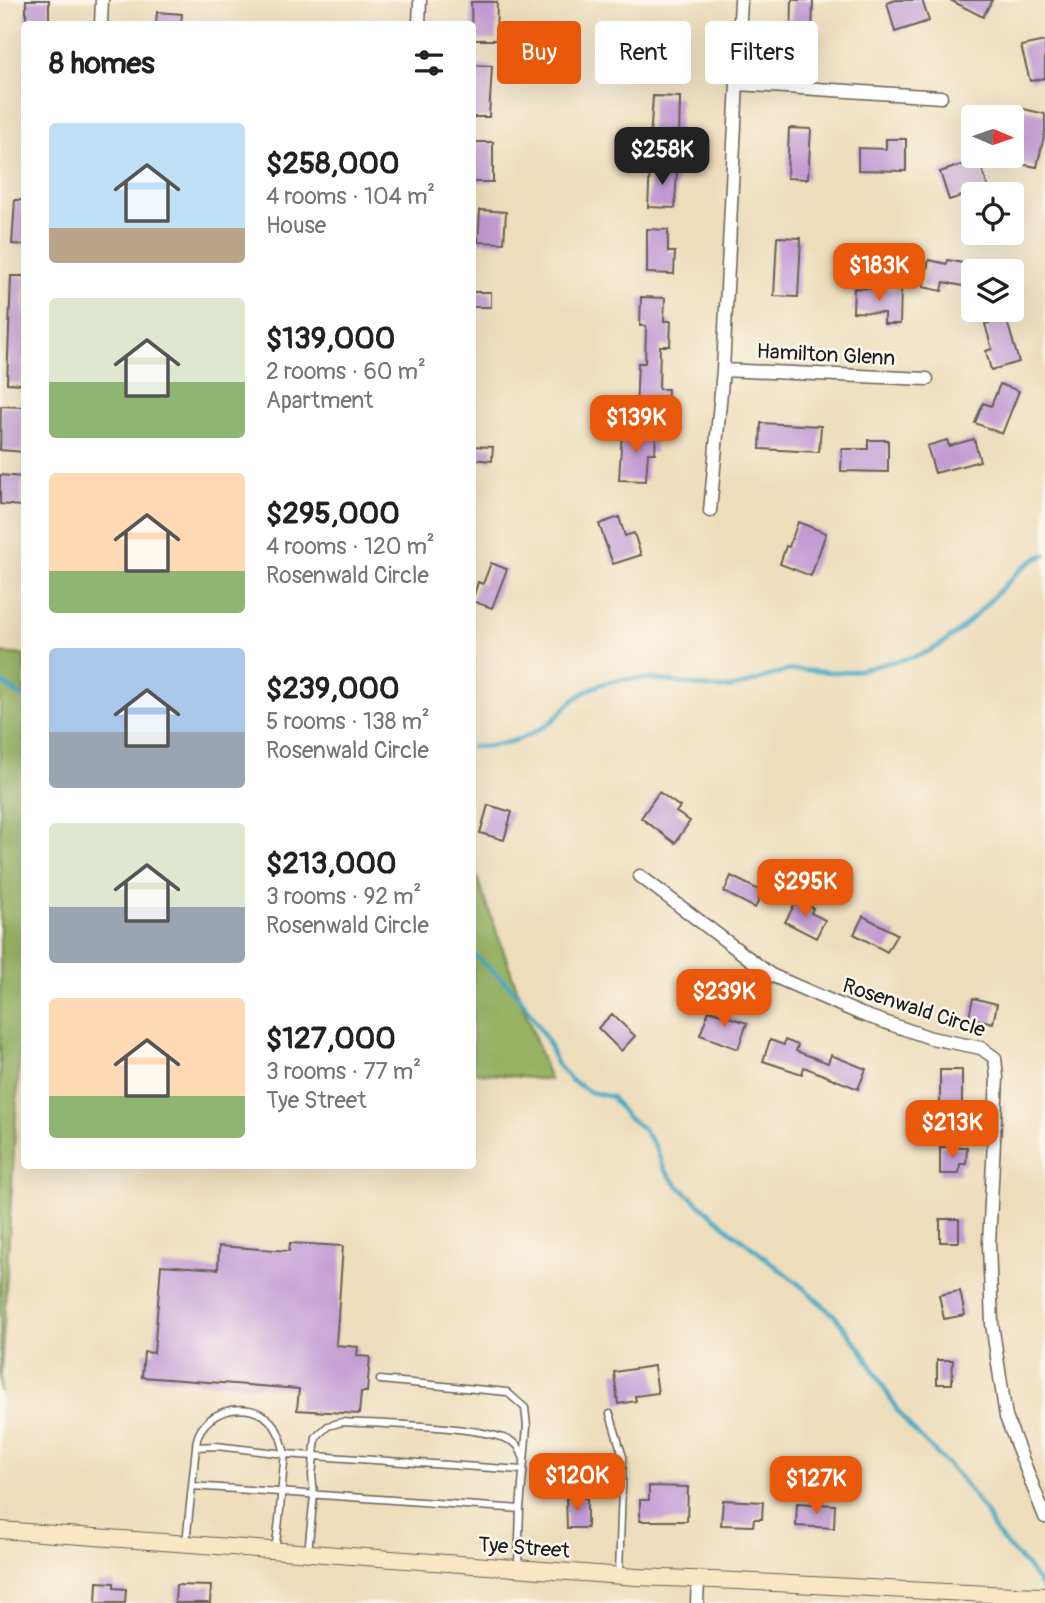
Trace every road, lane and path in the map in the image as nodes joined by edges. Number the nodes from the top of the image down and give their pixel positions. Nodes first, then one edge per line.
1 (102, 0) edge
2 (421, 0) edge
3 (741, 0) edge
4 (101, 21) edge
5 (419, 21) edge
6 (740, 21) edge
7 (737, 84) joint
8 (941, 97) dead end
9 (723, 370) junction
10 (928, 379) dead end
11 (710, 511) dead end
12 (640, 876) dead end
13 (380, 1380) dead end
14 (610, 1414) dead end
15 (196, 1447) junction
16 (285, 1454) junction
17 (314, 1455) junction
18 (524, 1459) junction
19 (523, 1470) junction
20 (192, 1486) junction
21 (282, 1493) junction
22 (314, 1495) junction
23 (520, 1509) junction
24 (1045, 1517) edge
25 (0, 1530) edge
26 (186, 1544) junction
27 (275, 1550) junction
28 (308, 1553) junction
29 (518, 1568) junction
30 (619, 1576) junction
31 (698, 1579) junction
32 (1045, 1596) edge
33 (697, 1603) edge

1 - 4 street
2 - 5 street
3 - 6 street
7 - 8 street
7 - 9 street
9 - 10 street, Hamilton Glenn
9 - 11 street
12 - 24 street, Rosenwald Circle
13 - 18 lane
14 - 30 lane
15 - 16 lane
15 - 16 lane
15 - 20 lane
16 - 17 lane
16 - 21 lane
17 - 18 lane
17 - 19 lane
17 - 22 lane
18 - 19 lane
19 - 23 lane
20 - 21 lane
20 - 26 lane
21 - 22 lane
21 - 27 lane
22 - 23 lane
22 - 28 lane
23 - 29 lane
25 - 26 street, Tye Street
26 - 27 street, Tye Street
27 - 28 street, Tye Street
28 - 29 street, Tye Street
29 - 30 street, Tye Street
30 - 31 street, Tye Street
31 - 32 street, Tye Street
31 - 33 street

